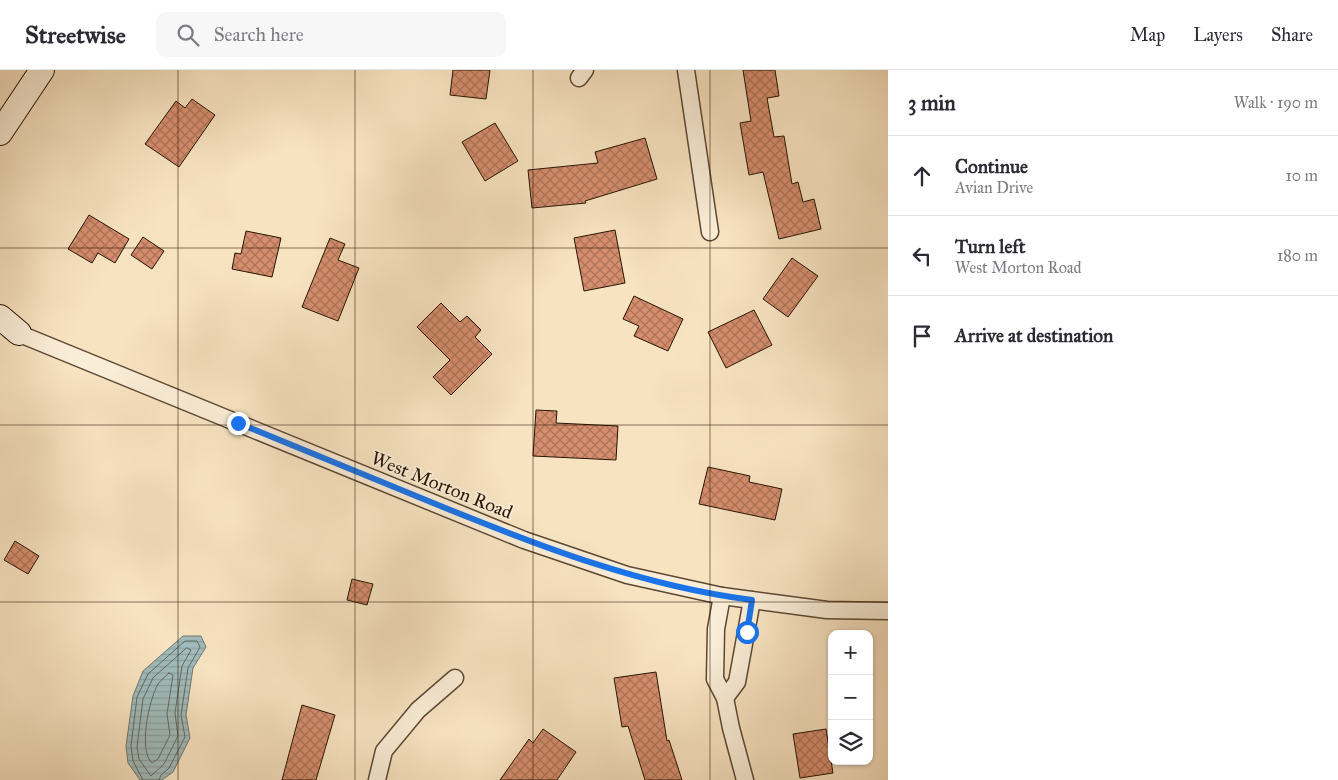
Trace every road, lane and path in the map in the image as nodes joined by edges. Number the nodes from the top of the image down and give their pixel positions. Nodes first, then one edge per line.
1 (42, 70) edge
2 (686, 70) edge
3 (0, 133) edge
4 (710, 232) dead end
5 (0, 317) edge
6 (9, 330) edge
7 (722, 596) junction
8 (752, 600) junction
9 (888, 611) edge
10 (455, 678) dead end
11 (725, 698) junction
12 (377, 780) edge
13 (745, 780) edge

1 - 3 main road
2 - 4 street
5 - 6 main road
6 - 7 street, West Morton Road
7 - 8 street, West Morton Road
7 - 11 street
8 - 9 street, West Morton Road
8 - 11 street
10 - 12 street
11 - 13 street

